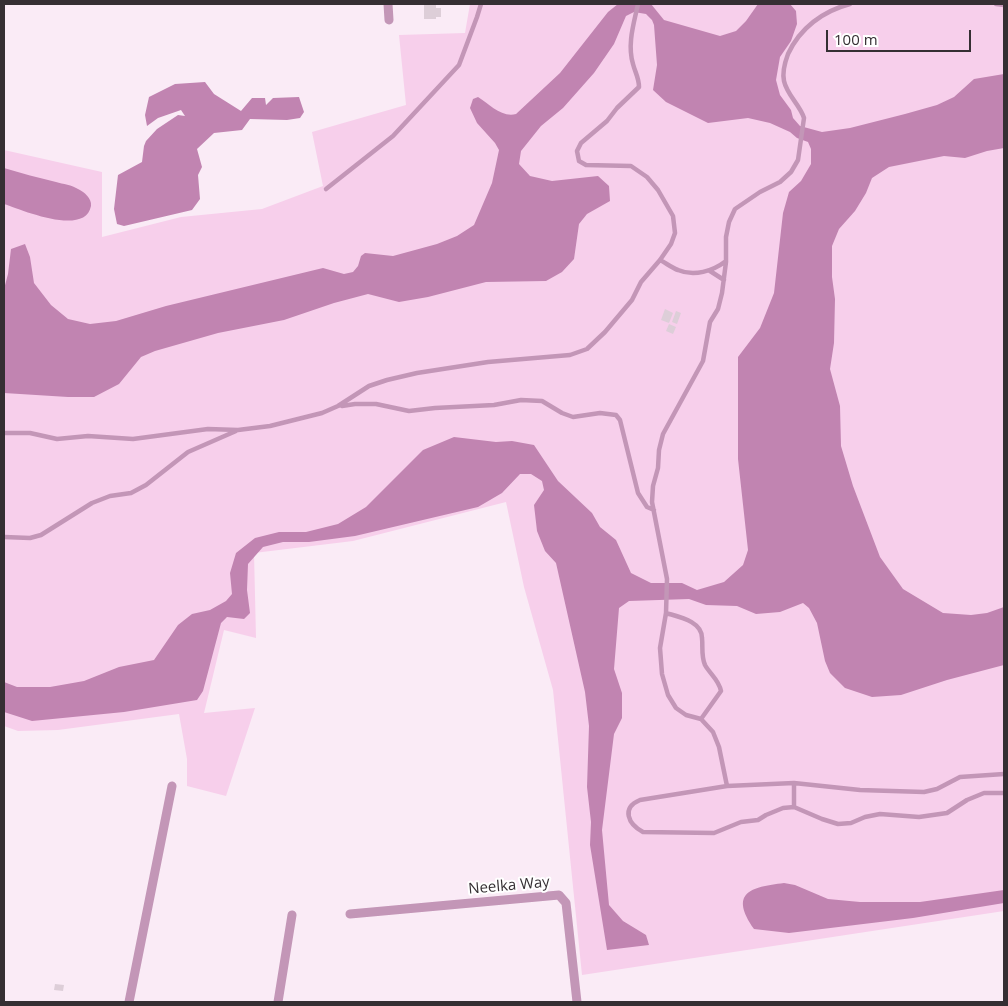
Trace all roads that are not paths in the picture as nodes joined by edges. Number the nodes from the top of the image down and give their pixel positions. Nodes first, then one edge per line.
1 (388, 4) edge
2 (481, 4) edge
3 (638, 4) edge
4 (850, 4) edge
5 (996, 4) edge
6 (1004, 5) edge
7 (389, 20) dead end
8 (326, 189) dead end
9 (660, 260) junction
10 (726, 261) junction
11 (710, 271) junction
12 (724, 280) junction
13 (338, 406) junction
14 (238, 430) junction
15 (4, 433) edge
16 (654, 510) junction
17 (4, 537) edge
18 (666, 614) junction
19 (701, 719) junction
20 (1004, 774) edge
21 (794, 783) junction
22 (172, 786) dead end
23 (727, 786) junction
24 (1004, 793) edge
25 (794, 807) junction
26 (350, 914) dead end
27 (292, 915) dead end
28 (129, 1002) edge
29 (278, 1002) edge
30 (577, 1002) edge

1 - 7 street
2 - 8 lane
3 - 9 lane
4 - 10 lane
5 - 6 lane
9 - 11 lane
9 - 13 lane
10 - 11 lane
10 - 12 lane
11 - 12 lane
12 - 16 lane
13 - 14 lane
13 - 16 lane
14 - 15 lane
14 - 17 lane
16 - 18 lane
18 - 19 lane
18 - 19 lane
19 - 23 lane
20 - 21 lane
21 - 23 lane
21 - 25 lane
22 - 28 street
23 - 25 lane
24 - 25 lane
26 - 30 street, Neelka Way
27 - 29 street

